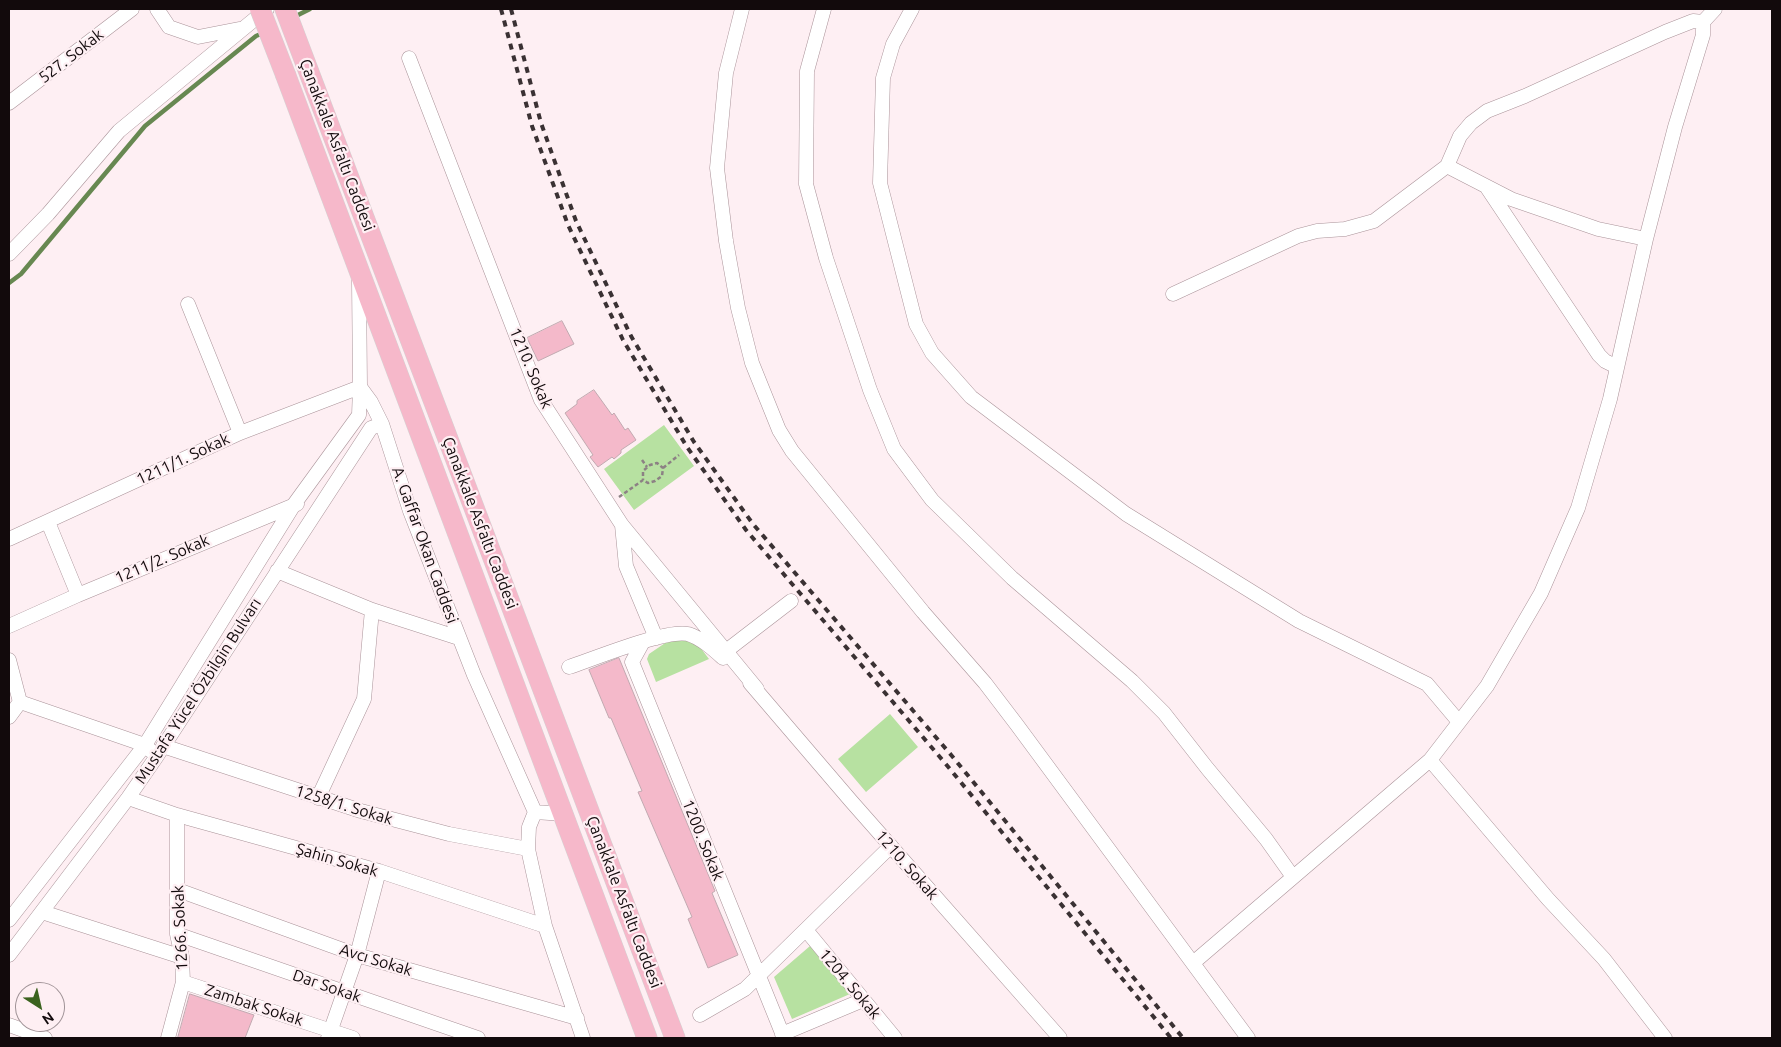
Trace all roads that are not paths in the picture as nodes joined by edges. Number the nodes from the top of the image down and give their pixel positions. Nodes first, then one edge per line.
1 (132, 9) edge
2 (157, 9) edge
3 (260, 9) edge
4 (267, 9) edge
5 (285, 9) edge
6 (742, 9) edge
7 (824, 9) edge
8 (912, 9) edge
9 (1715, 9) edge
10 (1703, 22) junction
11 (241, 29) junction
12 (408, 58) dead end
13 (9, 86) edge
14 (12, 101) edge
15 (1447, 166) junction
16 (1486, 186) junction
17 (1646, 239) junction
18 (9, 254) edge
19 (359, 269) junction
20 (1173, 294) dead end
21 (188, 304) dead end
22 (1617, 367) junction
23 (360, 387) junction
24 (359, 415) junction
25 (376, 426) junction
26 (240, 433) junction
27 (295, 503) junction
28 (318, 508) junction
29 (48, 522) junction
30 (622, 524) junction
31 (9, 539) edge
32 (277, 571) junction
33 (78, 595) junction
34 (791, 601) dead end
35 (372, 610) junction
36 (9, 626) edge
37 (459, 638) junction
38 (649, 640) junction
39 (726, 651) junction
40 (9, 660) edge
41 (569, 667) dead end
42 (757, 689) junction
43 (20, 702) junction
44 (9, 717) edge
45 (1459, 722) junction
46 (144, 745) junction
47 (160, 751) junction
48 (1430, 760) junction
49 (128, 798) junction
50 (318, 798) junction
51 (535, 812) junction
52 (564, 814) junction
53 (177, 815) junction
54 (891, 846) junction
55 (528, 849) junction
56 (379, 872) junction
57 (1293, 876) junction
58 (178, 890) junction
59 (42, 912) junction
60 (9, 920) edge
61 (545, 926) junction
62 (806, 930) junction
63 (177, 934) junction
64 (9, 955) edge
65 (357, 955) junction
66 (182, 957) junction
67 (1193, 963) junction
68 (758, 976) junction
69 (183, 982) junction
70 (345, 992) junction
71 (863, 1000) junction
72 (700, 1015) dead end
73 (577, 1018) junction
74 (9, 1025) edge
75 (329, 1035) edge
76 (783, 1036) edge
77 (45, 1038) edge
78 (168, 1038) edge
79 (353, 1038) edge
80 (478, 1038) edge
81 (583, 1038) edge
82 (647, 1038) edge
83 (675, 1038) edge
84 (895, 1038) edge
85 (1060, 1038) edge
86 (1248, 1038) edge
87 (1665, 1038) edge

1 - 14 street, 527. Sokak
2 - 11 street
3 - 19 highway, Çanakkale Asfaltı Caddesi, bridge
4 - 11 street
5 - 83 highway, Çanakkale Asfaltı Caddesi
6 - 67 street
7 - 57 street
8 - 45 street
9 - 10 street
10 - 15 street
10 - 17 street
11 - 18 street
12 - 30 street, 1210. Sokak
13 - 14 street
15 - 16 street
15 - 20 street
16 - 17 street
16 - 22 street
17 - 22 street
19 - 23 street
19 - 52 highway, Çanakkale Asfaltı Caddesi
21 - 26 street
22 - 45 street
23 - 24 street
23 - 25 street, A. Gaffar Okan Caddesi
23 - 26 street, 1211/1. Sokak
24 - 25 street
24 - 27 street, Mustafa Yücel Özbilgin Bulvarı
25 - 28 street, Mustafa Yücel Özbilgin Bulvarı
25 - 37 street, A. Gaffar Okan Caddesi
26 - 29 street, 1211/1. Sokak
27 - 28 street
27 - 33 street, 1211/2. Sokak
27 - 46 street, Mustafa Yücel Özbilgin Bulvarı
28 - 32 street, Mustafa Yücel Özbilgin Bulvarı
29 - 31 street, 1211/1. Sokak
29 - 33 street
30 - 38 street
30 - 39 street, 1210. Sokak
32 - 35 street
32 - 47 street, Mustafa Yücel Özbilgin Bulvarı
33 - 36 street, 1211/2. Sokak
34 - 39 street
35 - 37 street
35 - 50 street
37 - 51 street, A. Gaffar Okan Caddesi
38 - 41 street, 1210. Sokak
38 - 42 street, 1210. Sokak
38 - 68 street, 1200. Sokak
39 - 42 street, 1210. Sokak
40 - 43 street
42 - 54 street, 1210. Sokak
43 - 44 street
43 - 46 street
45 - 48 street
46 - 47 street
46 - 60 street, Mustafa Yücel Özbilgin Bulvarı
47 - 49 street, Mustafa Yücel Özbilgin Bulvarı
47 - 50 street, 1258/1. Sokak
48 - 57 street
48 - 87 street
49 - 53 street, Şahin Sokak
49 - 59 street, Mustafa Yücel Özbilgin Bulvarı
50 - 55 street, 1258/1. Sokak
51 - 52 street
51 - 55 street
52 - 82 highway, Çanakkale Asfaltı Caddesi
53 - 56 street, Şahin Sokak
53 - 58 street, 1266. Sokak
54 - 62 street
54 - 85 street, 1210. Sokak
55 - 61 street
56 - 61 street, Şahin Sokak
56 - 65 street
57 - 67 street
58 - 63 street, 1266. Sokak
58 - 65 street, Avcı Sokak
59 - 64 street, Mustafa Yücel Özbilgin Bulvarı
59 - 66 street
61 - 73 street
62 - 68 street
62 - 71 street, 1204. Sokak
63 - 66 street, 1266. Sokak
63 - 70 street, Dar Sokak
65 - 70 street
65 - 73 street, Avcı Sokak
66 - 69 street, 1266. Sokak
67 - 86 street
68 - 72 street
68 - 76 street, 1200. Sokak
69 - 75 street, Zambak Sokak
69 - 78 street, 1266. Sokak
70 - 75 street
70 - 80 street, Dar Sokak
71 - 76 street
71 - 84 street, 1204. Sokak
73 - 81 street
74 - 77 street
75 - 79 street, Zambak Sokak

